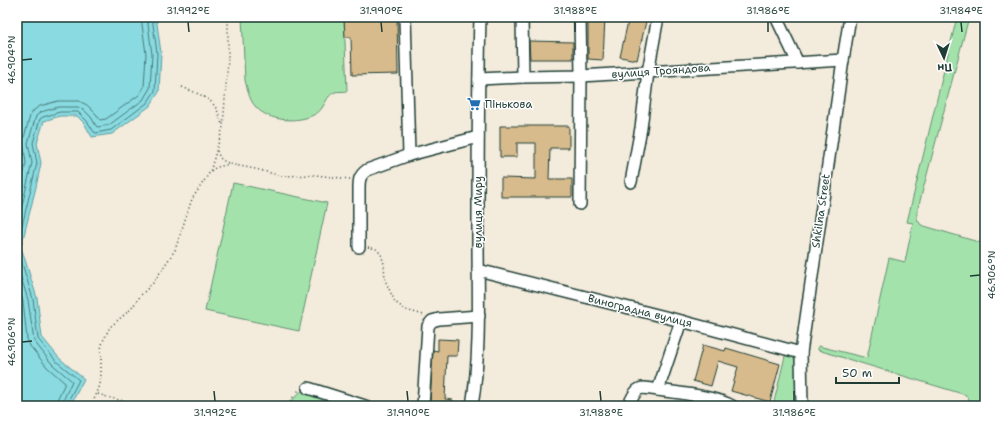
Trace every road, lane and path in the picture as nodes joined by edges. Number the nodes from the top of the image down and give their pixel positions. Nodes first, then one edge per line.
1 (228, 17) edge
2 (405, 17) edge
3 (480, 17) edge
4 (522, 17) edge
5 (580, 17) edge
6 (658, 17) edge
7 (776, 17) edge
8 (850, 17) edge
9 (843, 60) junction
10 (798, 63) junction
11 (648, 72) junction
12 (523, 76) junction
13 (581, 76) junction
14 (479, 79) junction
15 (182, 87) dead end
16 (223, 127) junction
17 (478, 137) junction
18 (217, 150) junction
19 (409, 155) junction
20 (230, 164) junction
21 (210, 172) junction
22 (359, 180) junction
23 (631, 182) dead end
24 (580, 204) dead end
25 (359, 243) joint
26 (478, 270) junction
27 (479, 316) junction
28 (439, 319) junction
29 (681, 321) junction
30 (801, 353) junction
31 (308, 388) joint
32 (658, 390) junction
33 (97, 393) junction
34 (148, 405) junction
35 (91, 406) edge
36 (141, 406) edge
37 (156, 406) edge
38 (284, 406) edge
39 (365, 406) edge
40 (424, 406) edge
41 (472, 406) edge
42 (628, 406) edge
43 (732, 406) edge
44 (802, 406) edge

1 - 16 path
2 - 19 street
3 - 14 street, вулиця Миру
4 - 12 street
5 - 13 street
6 - 11 street
7 - 10 street
8 - 9 street, Shkilna Street
9 - 10 street, вулиця Трояндова
9 - 30 street, Shkilna Street
10 - 11 street, вулиця Трояндова
11 - 13 street, вулиця Трояндова
11 - 23 street
12 - 13 street, вулиця Трояндова
12 - 14 street, вулиця Трояндова
13 - 24 street
14 - 17 street, вулиця Миру
15 - 16 path
16 - 18 path
17 - 19 street
17 - 26 street, вулиця Миру
18 - 20 path
18 - 21 path
19 - 22 street
20 - 21 path
20 - 22 path
21 - 33 path
22 - 25 street
25 - 28 path
26 - 27 street, вулиця Миру
26 - 29 street, Виноградна вулиця
27 - 28 street
27 - 41 street, вулиця Миру
28 - 40 street
29 - 30 street, Виноградна вулиця
29 - 32 street
30 - 44 street, Shkilna Street
31 - 38 path
31 - 39 street
32 - 42 street
32 - 43 street
33 - 34 path
33 - 35 path
34 - 36 path
34 - 37 path

